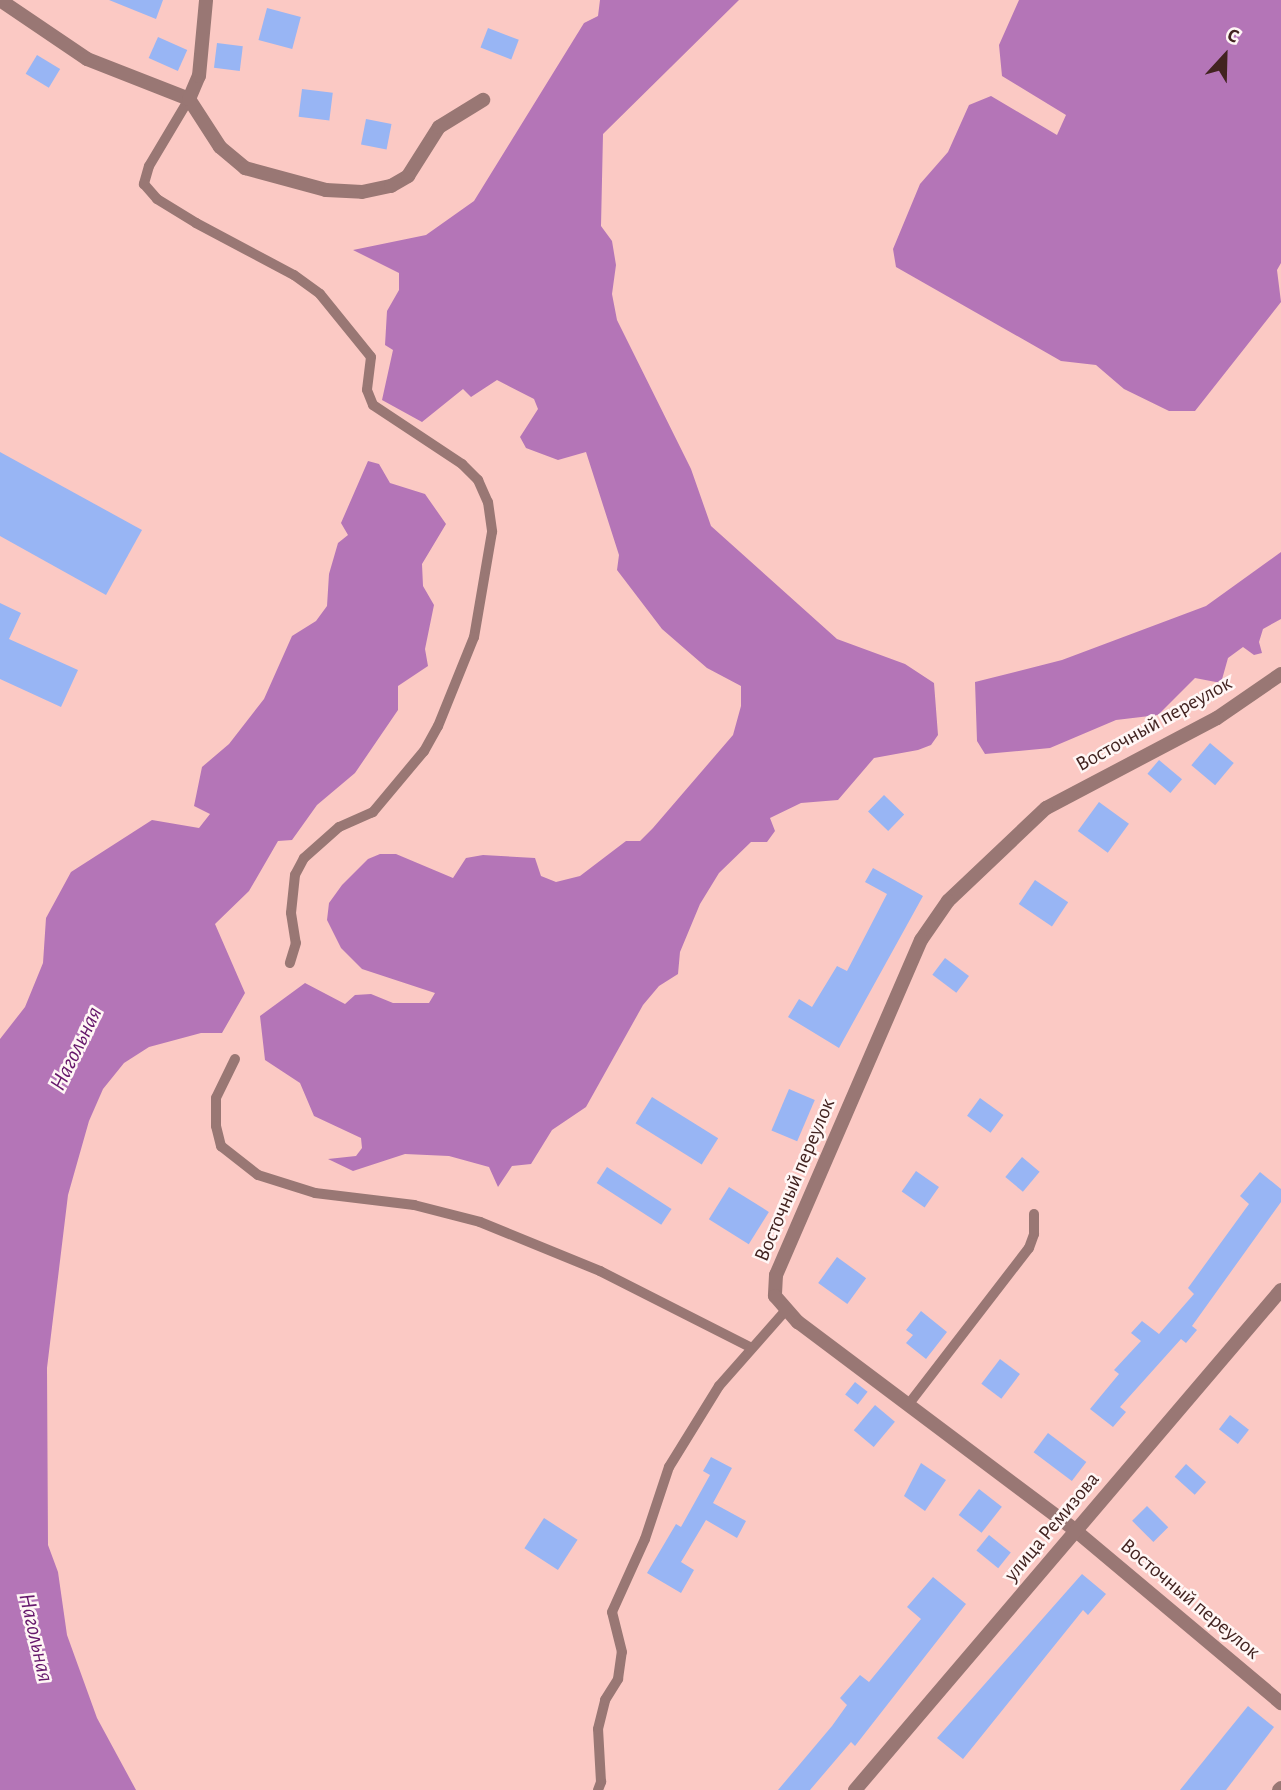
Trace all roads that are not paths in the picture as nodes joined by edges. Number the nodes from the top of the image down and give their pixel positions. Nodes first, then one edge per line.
1 (0, 0) edge
2 (206, 0) edge
3 (189, 99) junction
4 (483, 100) dead end
5 (1281, 674) edge
6 (290, 963) dead end
7 (235, 1059) dead end
8 (1034, 1214) dead end
9 (1281, 1290) edge
10 (786, 1310) junction
11 (752, 1348) junction
12 (908, 1405) junction
13 (1076, 1531) junction
14 (1281, 1703) edge
15 (598, 1790) edge
16 (855, 1790) edge

1 - 3 street
2 - 3 street
3 - 4 street
3 - 6 lane
5 - 10 street, Восточный переулок
7 - 11 lane
8 - 12 lane
9 - 13 street, улица Ремизова
10 - 11 lane
10 - 12 street, Восточный переулок
11 - 15 lane
12 - 13 street, Восточный переулок
13 - 14 street, Восточный переулок
13 - 16 street, улица Ремизова

